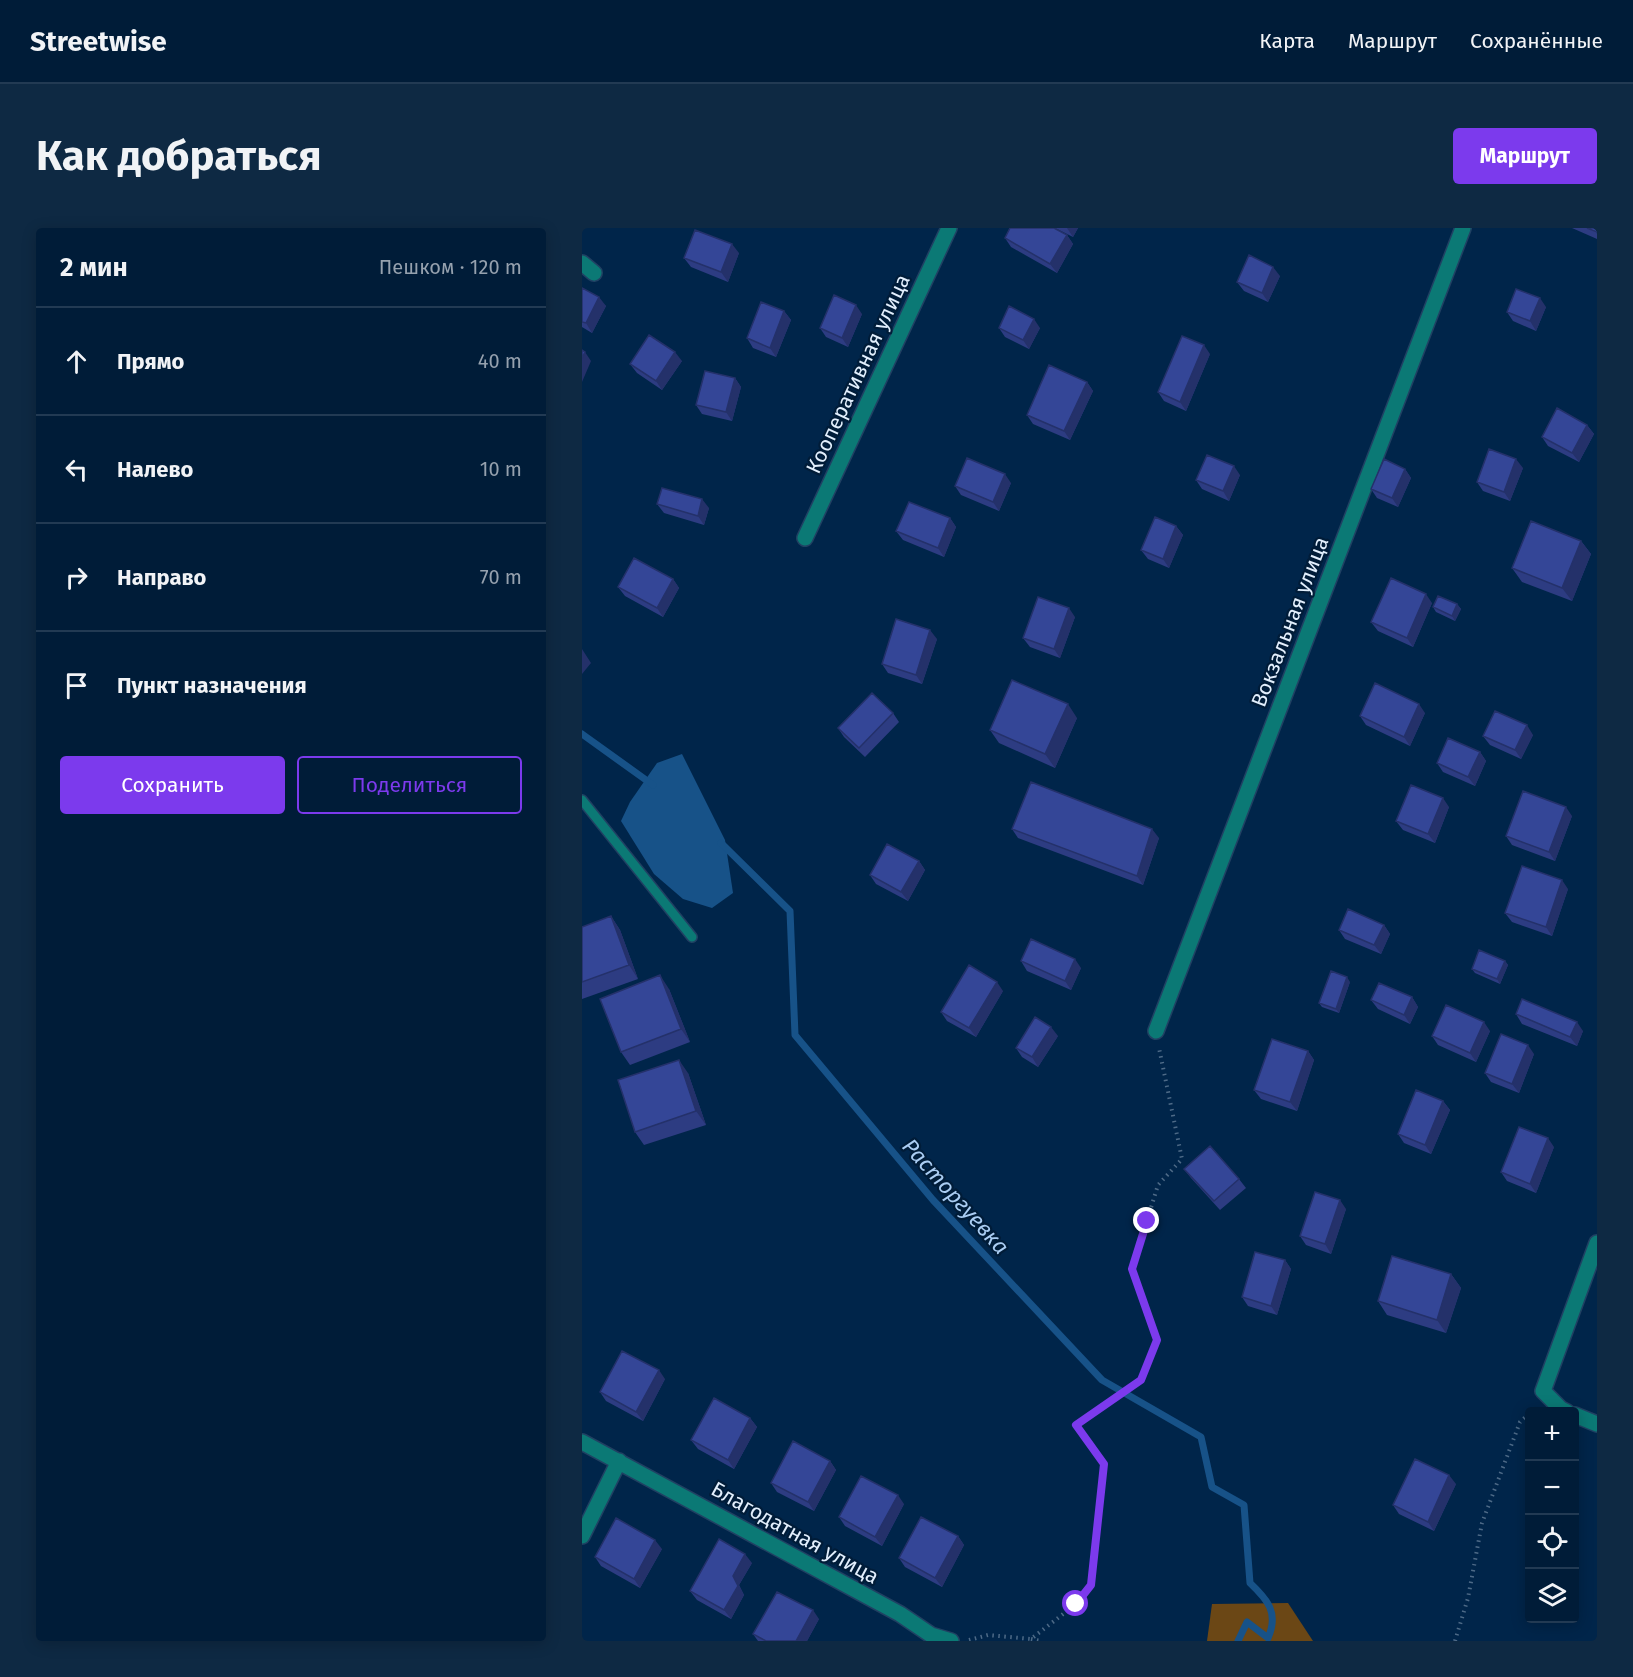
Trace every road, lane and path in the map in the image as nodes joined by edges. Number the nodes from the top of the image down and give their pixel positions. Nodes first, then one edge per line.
1 (949, 228) edge
2 (1463, 228) edge
3 (805, 538) dead end
4 (582, 800) edge
5 (692, 937) dead end
6 (1156, 1031) joint
7 (1597, 1243) edge
8 (1559, 1407) edge
9 (1579, 1417) edge
10 (1525, 1418) edge
11 (1597, 1424) edge
12 (582, 1442) edge
13 (619, 1461) junction
14 (582, 1536) edge
15 (929, 1638) edge
16 (1031, 1639) junction
17 (951, 1641) edge
18 (965, 1641) edge
19 (1041, 1641) edge
20 (1455, 1641) edge

1 - 3 street, Кооперативная улица
2 - 6 street, Вокзальная улица
4 - 5 lane
6 - 16 path
7 - 8 street
9 - 11 street
10 - 20 path
12 - 13 street, Благодатная улица
13 - 14 street
13 - 15 street, Благодатная улица
15 - 17 street, Благодатная улица
16 - 18 path
16 - 19 path

